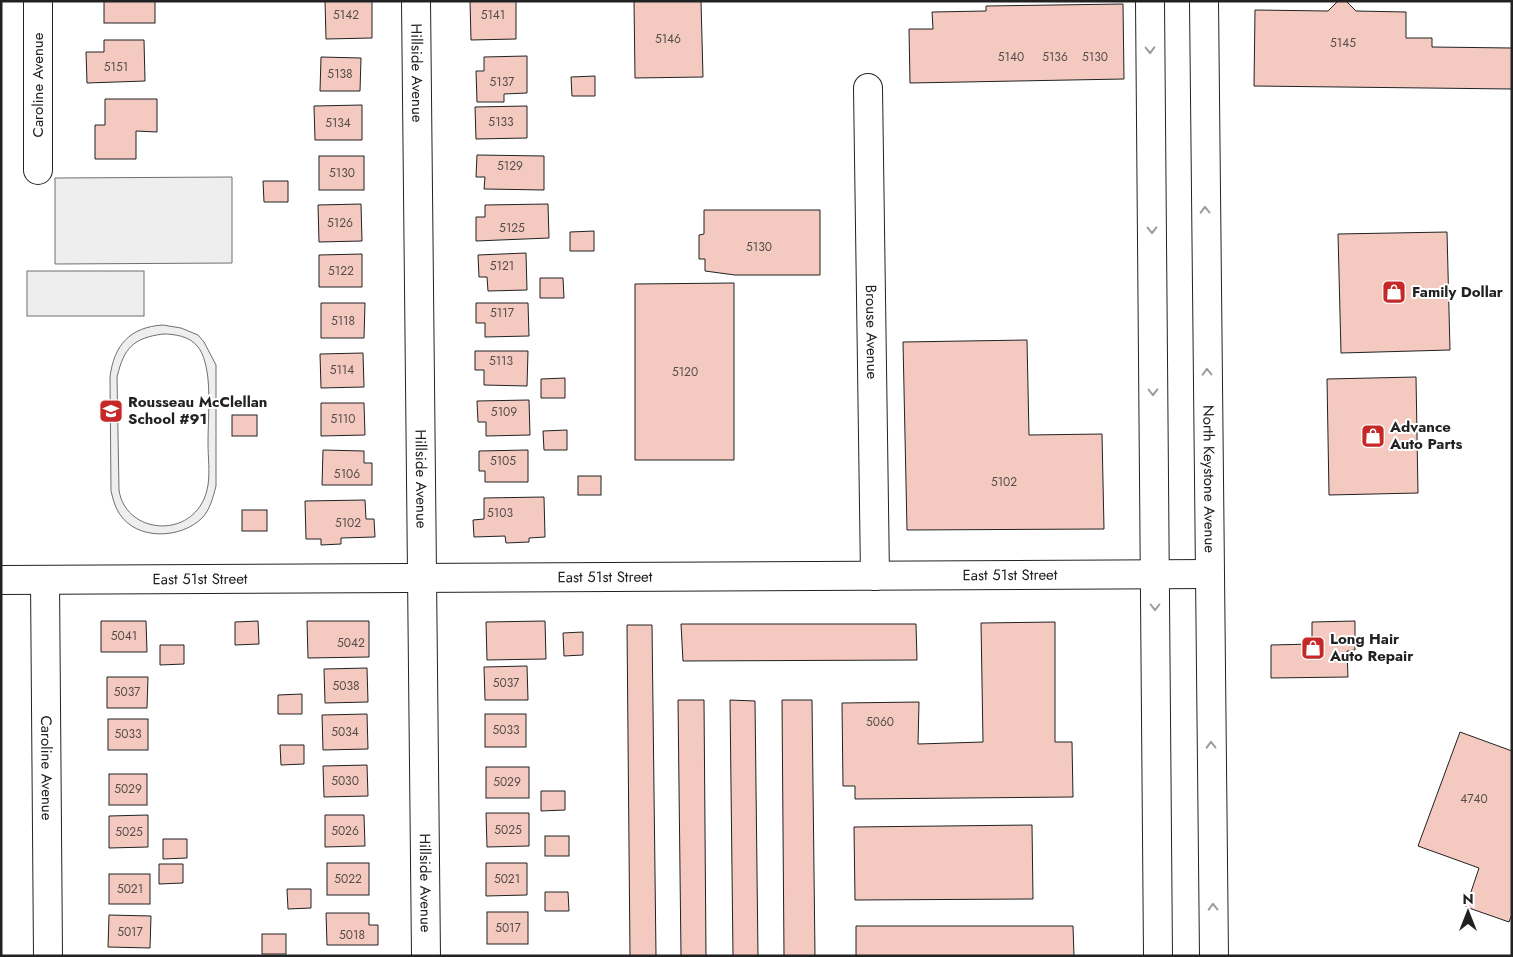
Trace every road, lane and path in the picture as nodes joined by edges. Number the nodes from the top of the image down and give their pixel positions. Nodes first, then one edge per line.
1 (38, 1) edge
2 (416, 1) edge
3 (1150, 1) edge
4 (1204, 1) edge
5 (868, 88) dead end
6 (38, 170) dead end
7 (1209, 574) junction
8 (1154, 575) junction
9 (875, 576) junction
10 (423, 578) junction
11 (1, 580) edge
12 (45, 580) junction
13 (48, 956) edge
14 (426, 956) edge
15 (1158, 956) edge
16 (1214, 956) edge

1 - 6 street, Caroline Avenue
2 - 10 street, Hillside Avenue
3 -> 8 street
7 -> 4 street, North Keystone Avenue
5 - 9 street, Brouse Avenue
7 - 8 street, East 51st Street
16 -> 7 street, North Keystone Avenue
8 - 9 street, East 51st Street
8 -> 15 street
9 - 10 street, East 51st Street
10 - 12 street, East 51st Street
10 - 14 street, Hillside Avenue
11 - 12 street, East 51st Street
12 - 13 street, Caroline Avenue

